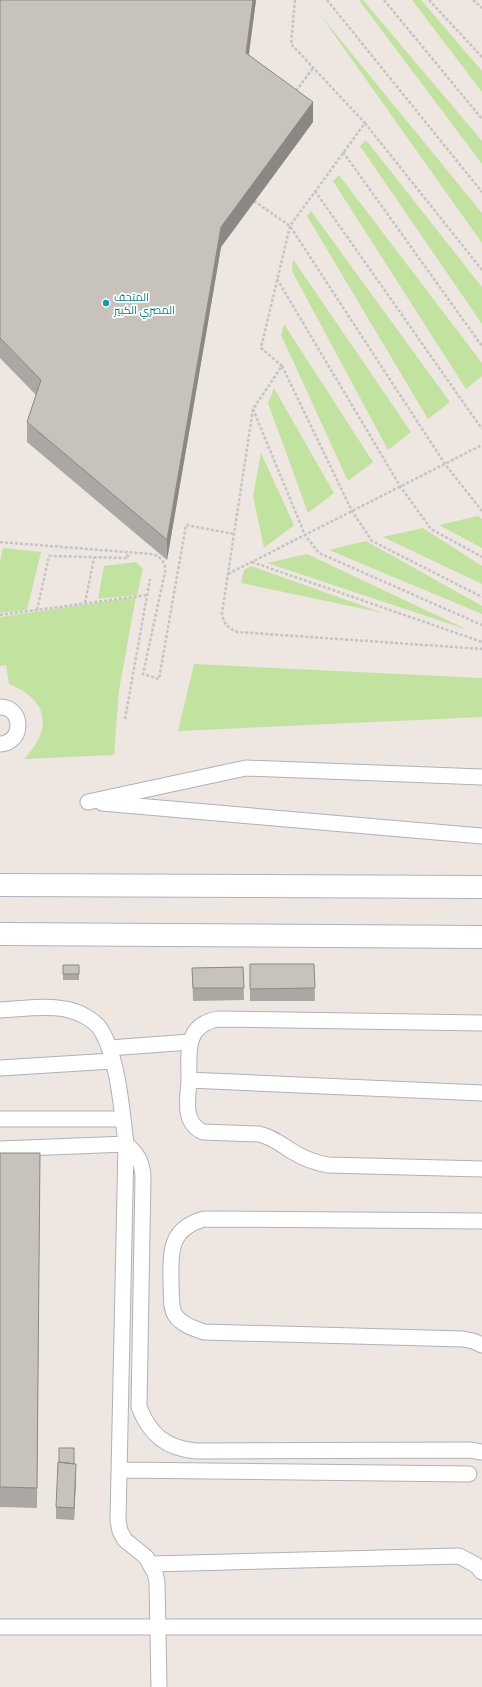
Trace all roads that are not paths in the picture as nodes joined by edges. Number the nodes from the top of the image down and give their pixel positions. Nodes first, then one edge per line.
1 (0, 707) edge
2 (0, 744) edge
3 (482, 777) edge
4 (482, 836) edge
5 (0, 885) edge
6 (482, 887) edge
7 (0, 934) edge
8 (482, 937) edge
9 (0, 1010) edge
10 (482, 1023) edge
11 (190, 1042) junction
12 (111, 1054) junction
13 (0, 1068) edge
14 (189, 1080) junction
15 (482, 1093) edge
16 (0, 1119) edge
17 (123, 1119) junction
18 (126, 1144) junction
19 (0, 1149) edge
20 (482, 1169) edge
21 (482, 1221) edge
22 (482, 1345) edge
23 (478, 1448) edge
24 (120, 1470) junction
25 (469, 1474) dead end
26 (151, 1564) junction
27 (482, 1572) edge
28 (0, 1627) edge
29 (158, 1627) junction
30 (482, 1627) edge
31 (159, 1687) edge

1 - 2 lane
3 - 4 lane
5 - 6 street
7 - 8 street
9 - 12 lane
10 - 11 lane
11 - 12 lane
11 - 14 lane
12 - 13 lane
12 - 17 lane
14 - 15 lane
14 - 20 lane
16 - 17 lane
17 - 18 lane
18 - 19 lane
18 - 23 lane
18 - 24 lane
21 - 22 lane
24 - 25 lane
24 - 26 lane
26 - 27 lane
26 - 29 lane
28 - 29 lane
29 - 30 lane
29 - 31 lane

